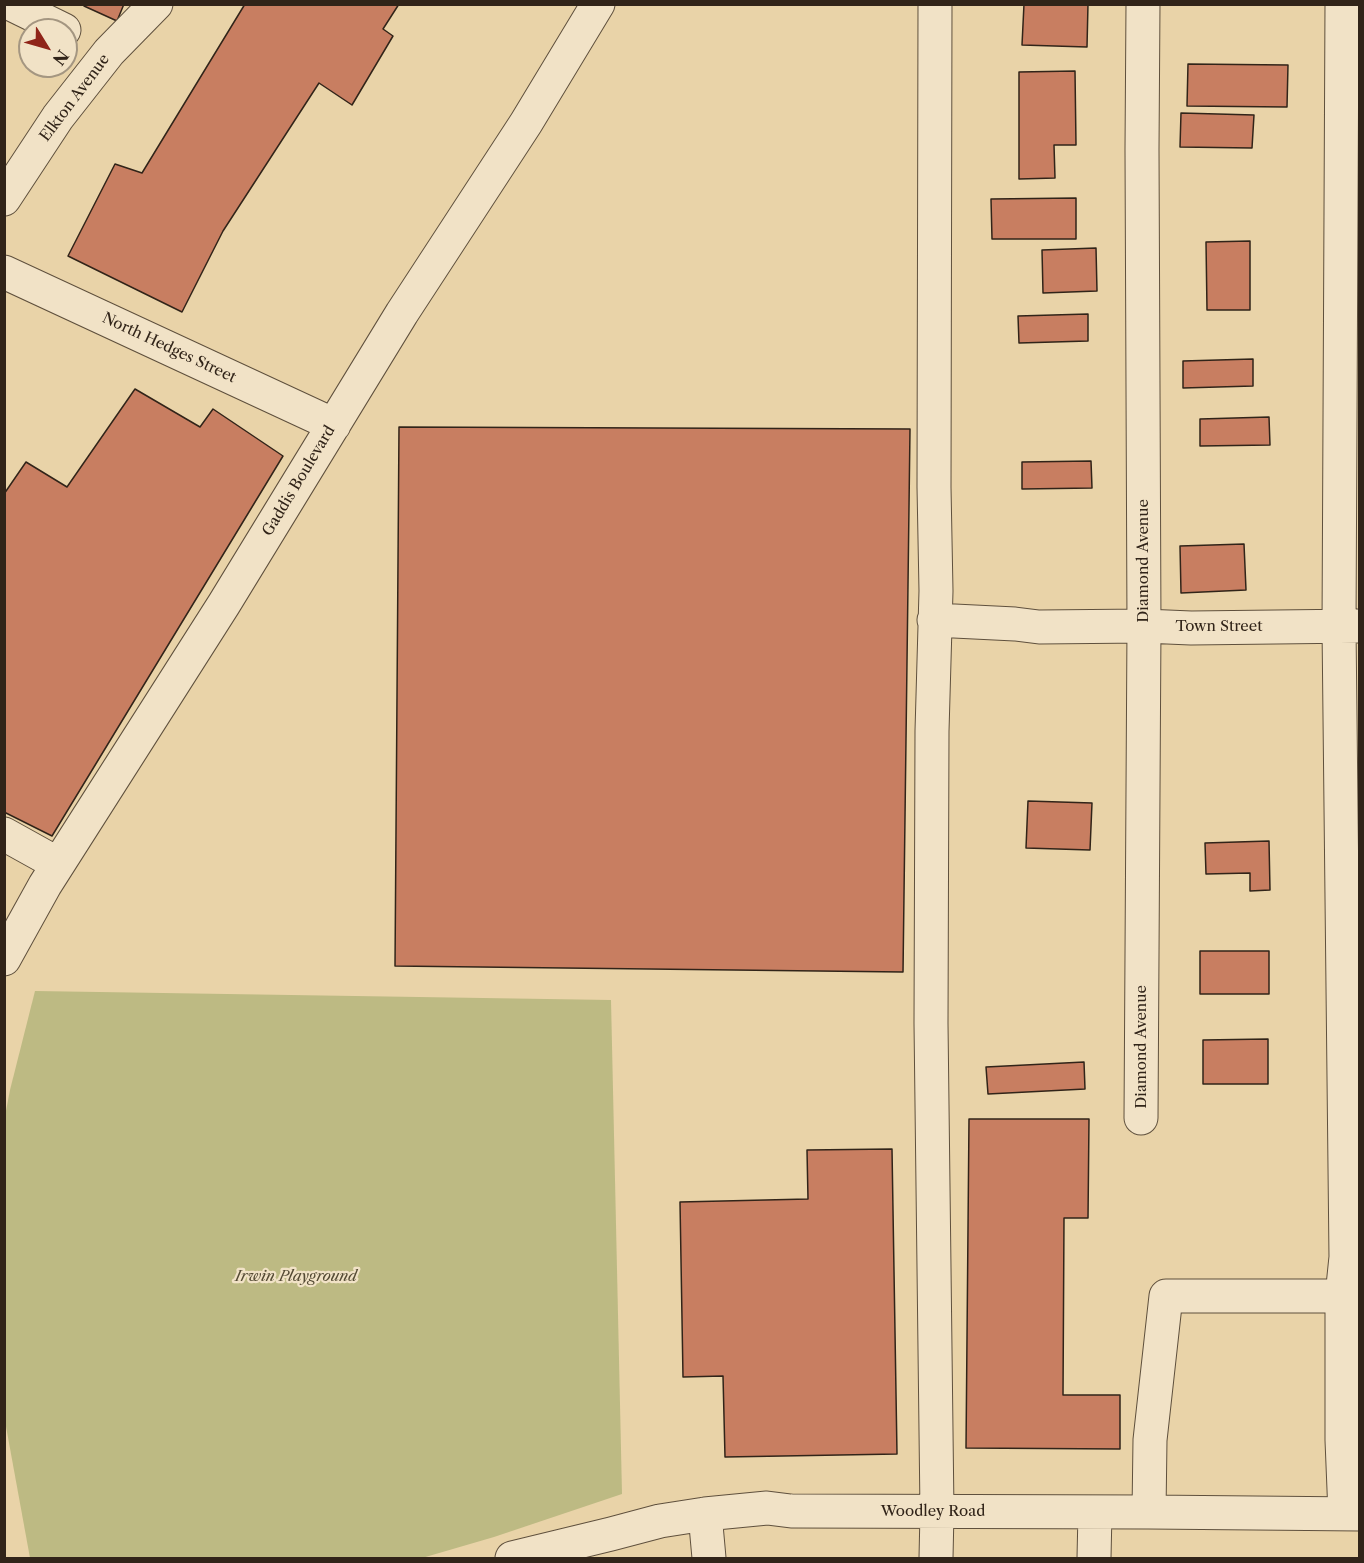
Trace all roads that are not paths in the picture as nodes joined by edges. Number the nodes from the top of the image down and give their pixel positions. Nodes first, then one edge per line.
1 (11, 4) edge
2 (156, 4) edge
3 (598, 4) edge
4 (935, 4) edge
5 (1143, 4) edge
6 (1342, 4) edge
7 (40, 18) edge
8 (78, 36) edge
9 (109, 52) junction
10 (4, 199) edge
11 (4, 272) edge
12 (334, 424) junction
13 (934, 620) junction
14 (1144, 626) junction
15 (1349, 627) edge
16 (4, 834) edge
17 (58, 864) junction
18 (4, 959) edge
19 (1141, 1118) dead end
20 (1351, 1296) edge
21 (937, 1512) junction
22 (1095, 1512) junction
23 (1149, 1512) junction
24 (705, 1514) junction
25 (1352, 1514) edge
26 (512, 1558) edge
27 (709, 1558) edge
28 (936, 1558) edge
29 (1094, 1558) edge

1 - 7 street
2 - 9 street, Elkton Avenue
3 - 12 street, Gaddis Boulevard
4 - 13 street
5 - 14 street, Diamond Avenue
6 - 15 street
8 - 9 street
9 - 10 street, Elkton Avenue
11 - 12 street, North Hedges Street
12 - 17 street, Gaddis Boulevard
13 - 14 street, Town Street
13 - 21 street
14 - 15 street, Town Street
14 - 19 street, Diamond Avenue
15 - 20 street
16 - 17 street
17 - 18 street, Gaddis Boulevard
20 - 23 street
20 - 25 street
21 - 22 street, Woodley Road
21 - 24 street, Woodley Road
21 - 28 street
22 - 23 street, Woodley Road
22 - 29 street
23 - 25 street, Woodley Road
24 - 26 street, Woodley Road
24 - 27 street

